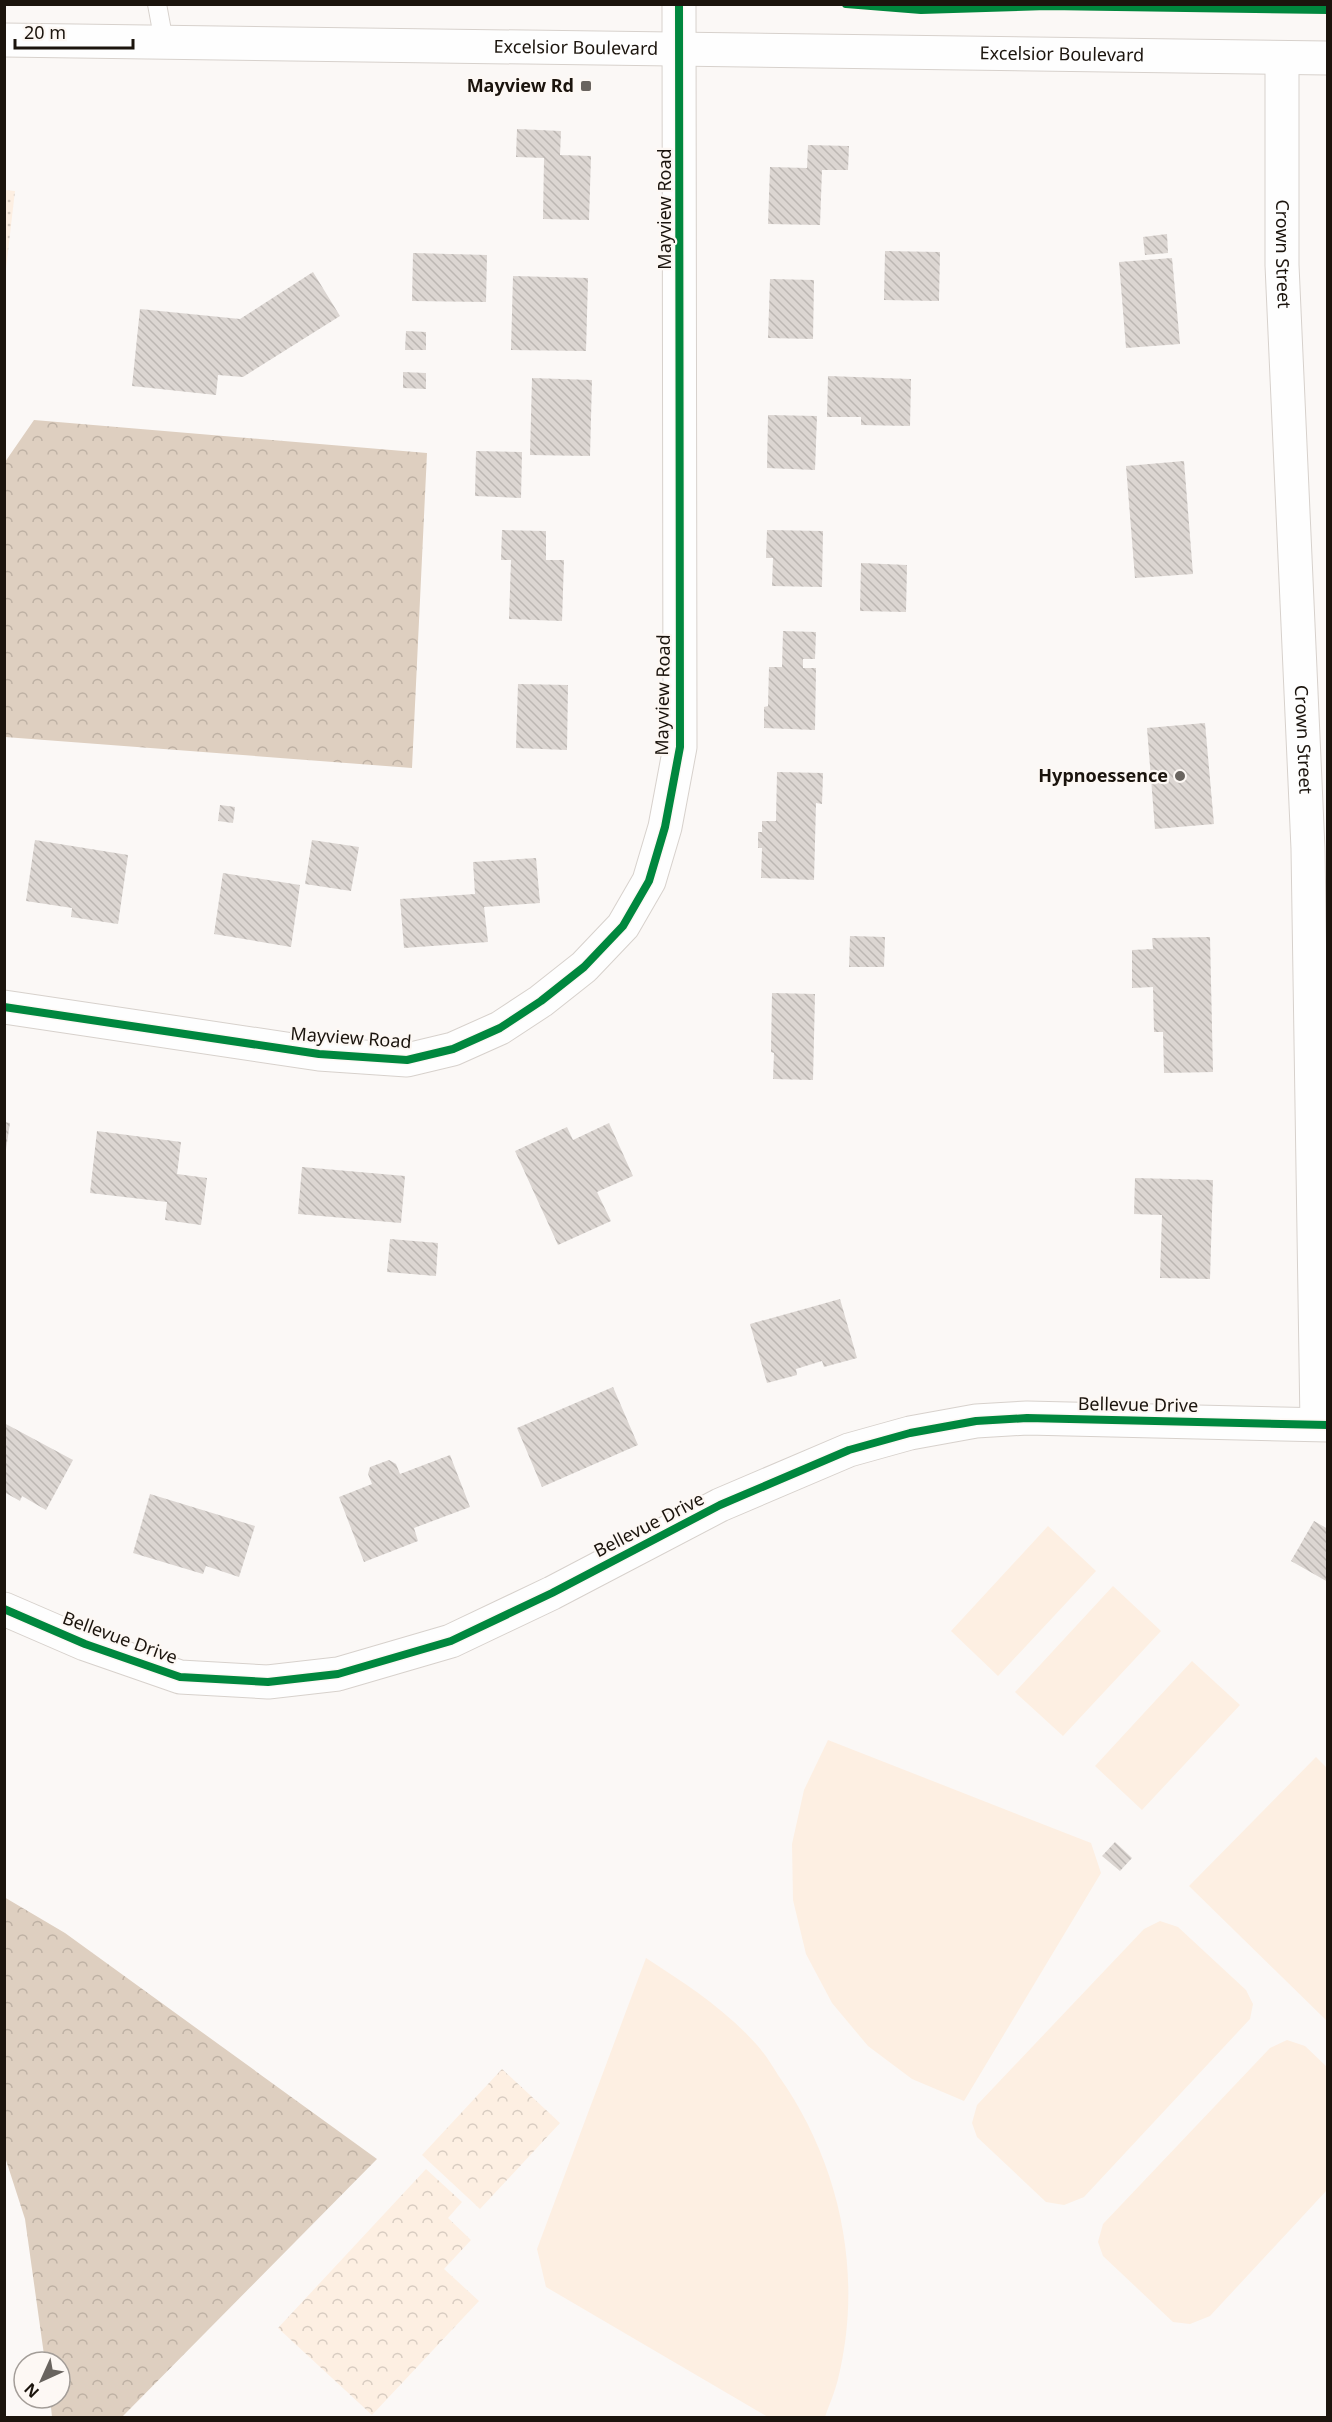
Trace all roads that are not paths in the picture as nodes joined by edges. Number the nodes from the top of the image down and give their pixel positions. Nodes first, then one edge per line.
1 (157, 4) edge
2 (679, 4) edge
3 (4, 40) edge
4 (164, 42) junction
5 (680, 50) junction
6 (1282, 58) junction
7 (1328, 58) edge
8 (4, 1007) edge
9 (1322, 1424) edge
10 (4, 1609) edge

1 - 4 lane
2 - 5 street, Mayview Road
3 - 4 street, Excelsior Boulevard
4 - 5 street, Excelsior Boulevard
5 - 6 street, Excelsior Boulevard
5 - 8 street, Mayview Road
6 - 7 street, Excelsior Boulevard
6 - 9 street, Crown Street
9 - 10 street, Bellevue Drive

